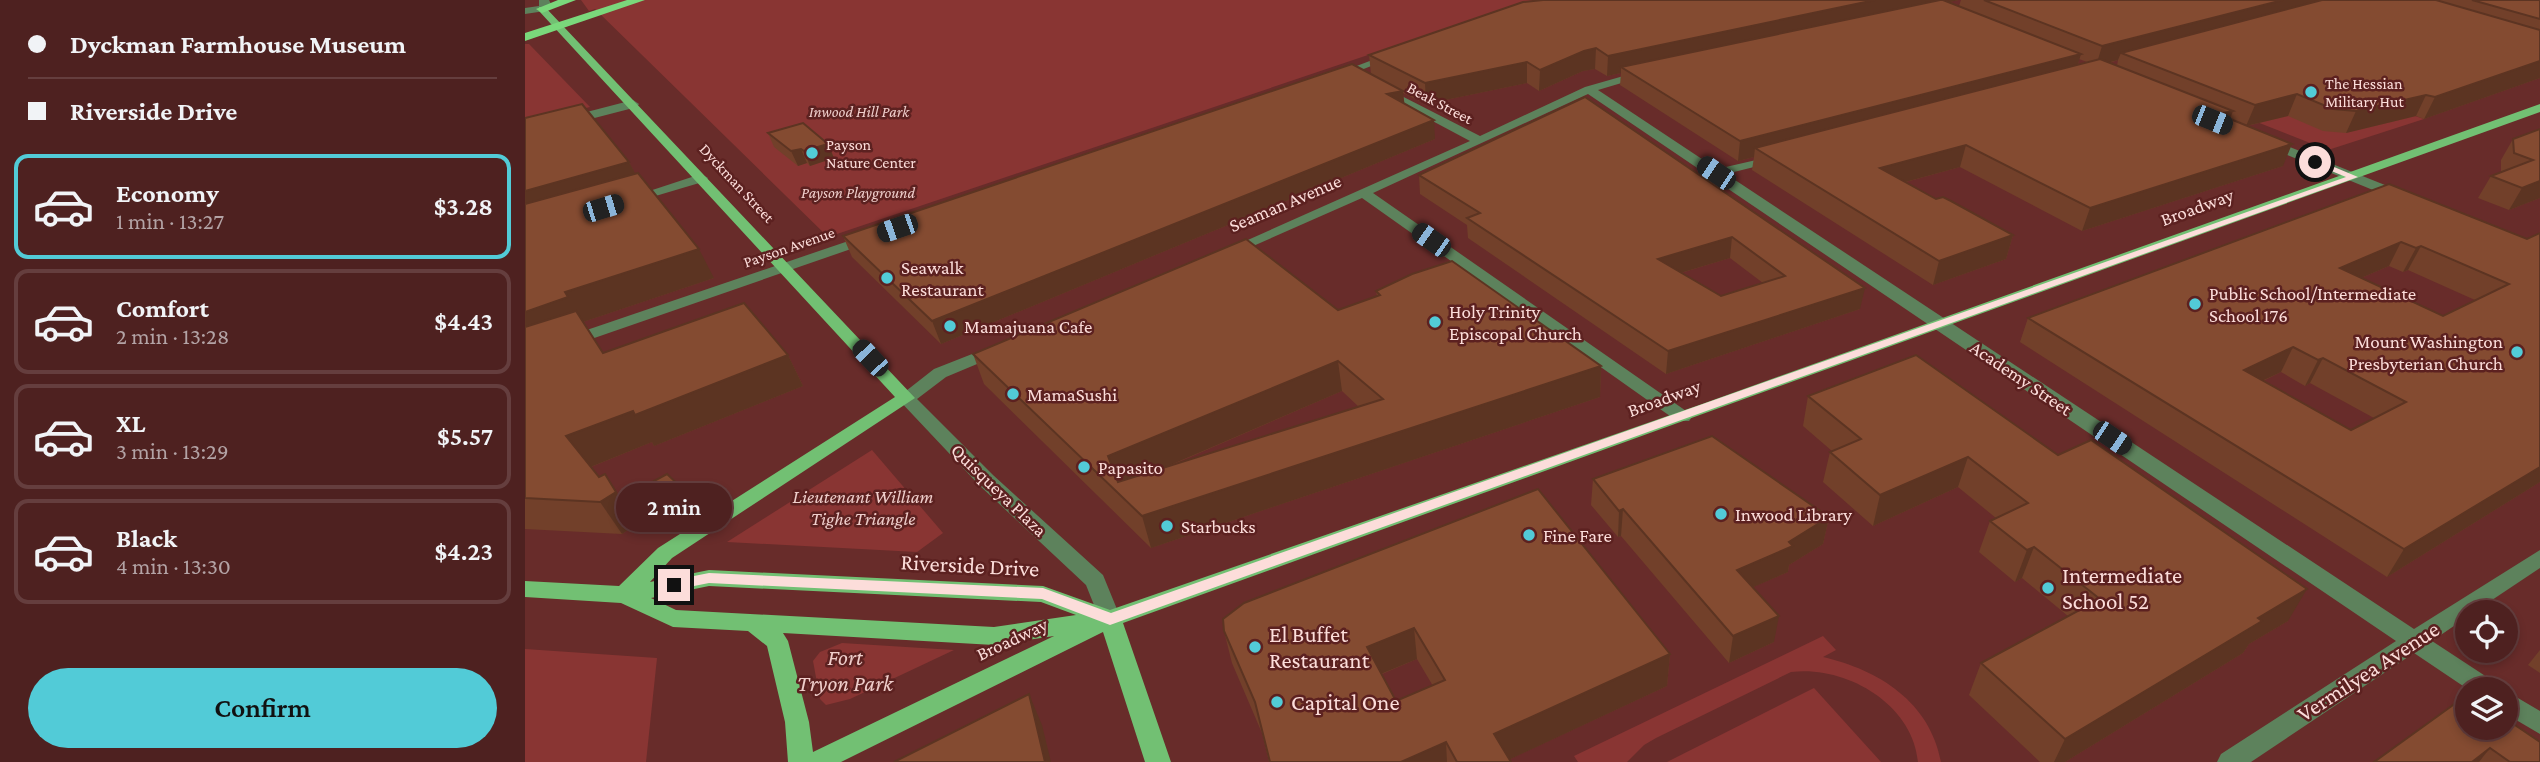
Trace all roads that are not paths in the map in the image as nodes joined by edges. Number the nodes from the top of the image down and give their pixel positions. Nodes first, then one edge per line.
1 (570, 0) edge
2 (639, 0) edge
3 (543, 3) edge
4 (525, 6) edge
5 (525, 11) edge
6 (525, 37) edge
7 (1405, 51) edge
8 (1655, 71) edge
9 (1349, 72) junction
10 (1320, 82) edge
11 (1589, 89) junction
12 (633, 104) junction
13 (2540, 108) edge
14 (525, 132) edge
15 (2251, 135) edge
16 (1480, 141) junction
17 (1790, 154) edge
18 (1716, 173) junction
19 (2354, 177) junction
20 (701, 178) junction
21 (1364, 193) junction
22 (2415, 202) edge
23 (616, 204) edge
24 (884, 233) edge
25 (1212, 259) edge
26 (786, 267) junction
27 (1942, 324) junction
28 (1014, 342) edge
29 (525, 357) edge
30 (906, 398) junction
31 (1683, 417) junction
32 (2540, 558) edge
33 (525, 589) edge
34 (624, 595) junction
35 (1110, 619) junction
36 (754, 623) junction
37 (2415, 640) junction
38 (2469, 677) edge
39 (2518, 709) edge
40 (2540, 724) edge
41 (801, 762) edge
42 (816, 762) edge
43 (1158, 762) edge
44 (2230, 762) edge

1 - 3 highway
2 - 6 highway
3 - 4 highway
3 - 5 street
3 - 12 main road, Dyckman Street
7 - 9 street
8 - 11 street, Seaman Avenue
9 - 10 street
9 - 16 street, Beak Street
11 - 16 street, Seaman Avenue
11 - 18 street, Academy Street
12 - 14 street
12 - 20 main road, Dyckman Street
13 - 19 main road, Broadway
15 - 19 street
16 - 21 street, Seaman Avenue
17 - 18 street
18 - 27 street, Academy Street
19 - 22 street
19 - 27 main road, Broadway
20 - 23 street
20 - 26 main road, Dyckman Street
21 - 25 street, Seaman Avenue
21 - 31 street
24 - 26 street, Payson Avenue
26 - 29 street, Payson Avenue
26 - 30 main road, Dyckman Street
27 - 31 main road, Broadway
27 - 37 street, Academy Street
28 - 30 street
30 - 34 main road
30 - 35 street, Quisqueya Plaza
31 - 35 main road, Broadway
32 - 37 street, Vermilyea Avenue
33 - 34 main road, Riverside Drive
34 - 35 main road, Riverside Drive
34 - 36 main road, Riverside Drive
35 - 36 main road, Riverside Drive
35 - 42 main road, Broadway
35 - 43 main road
36 - 41 main road
37 - 38 street, Academy Street
37 - 44 street, Vermilyea Avenue
39 - 40 street

